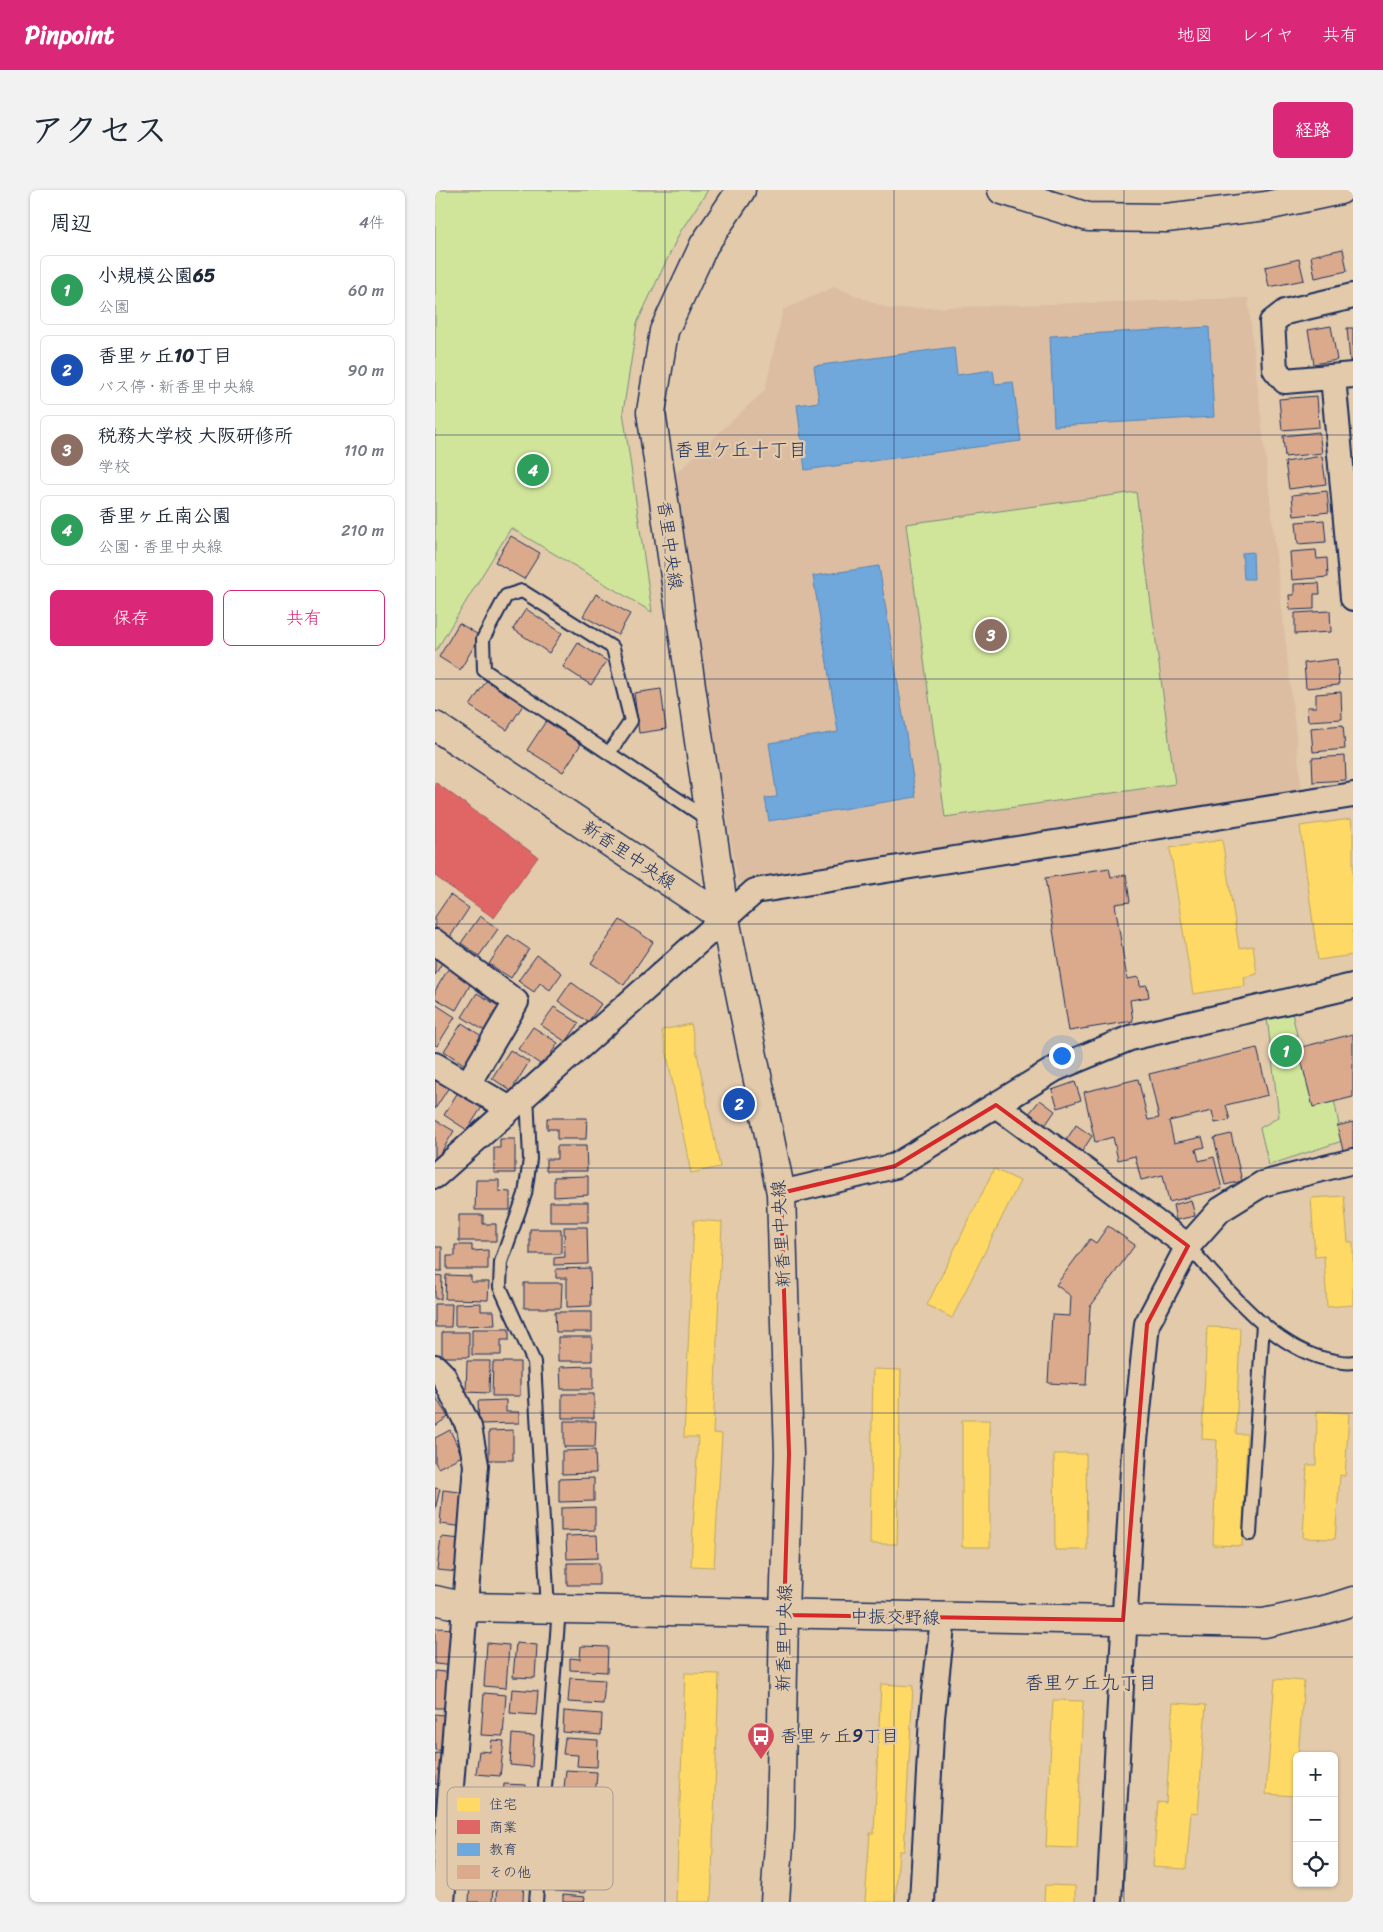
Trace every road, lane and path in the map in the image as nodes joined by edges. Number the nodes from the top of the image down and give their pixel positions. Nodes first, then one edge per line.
1 (741, 190) edge
2 (1002, 190) edge
3 (1340, 190) edge
4 (1353, 296) edge
5 (1343, 376) edge
6 (1348, 480) edge
7 (1353, 588) edge
8 (435, 726) edge
9 (609, 753) junction
10 (1353, 795) edge
11 (711, 822) junction
12 (725, 919) junction
13 (435, 942) edge
14 (1353, 986) edge
15 (435, 1064) edge
16 (468, 1084) junction
17 (527, 1094) junction
18 (996, 1105) junction
19 (510, 1109) junction
20 (1353, 1161) edge
21 (436, 1174) edge
22 (781, 1193) junction
23 (1188, 1246) junction
24 (1263, 1323) junction
25 (1353, 1362) edge
26 (435, 1367) edge
27 (1250, 1534) dead end
28 (435, 1600) edge
29 (1353, 1600) edge
30 (465, 1608) junction
31 (553, 1609) junction
32 (784, 1615) junction
33 (943, 1618) junction
34 (1123, 1620) junction
35 (451, 1787) edge
36 (543, 1787) edge
37 (447, 1838) edge
38 (442, 1902) edge
39 (775, 1902) edge
40 (922, 1902) edge
41 (1109, 1902) edge

1 - 11 street, 香里中央線
2 - 3 street
4 - 5 street
5 - 6 street
6 - 7 street
8 - 12 street, 新香里中央線
9 - 9 lane
9 - 11 lane
10 - 12 street
11 - 12 street, 香里中央線
12 - 17 street
12 - 22 street, 新香里中央線
13 - 16 street
14 - 18 street
15 - 16 street
16 - 19 street
17 - 19 street
17 - 31 lane
18 - 22 street
18 - 23 street
19 - 21 street
20 - 23 street
22 - 32 street, 新香里中央線
23 - 24 lane
23 - 34 street
24 - 25 lane
24 - 27 lane
26 - 30 street
28 - 30 street, 中振交野線
29 - 34 street, 中振交野線
30 - 31 street, 中振交野線
30 - 35 street
31 - 32 street, 中振交野線
31 - 36 lane
32 - 33 street, 中振交野線
32 - 39 street, 新香里中央線
33 - 34 street, 中振交野線
33 - 40 street
34 - 41 street
37 - 38 street

